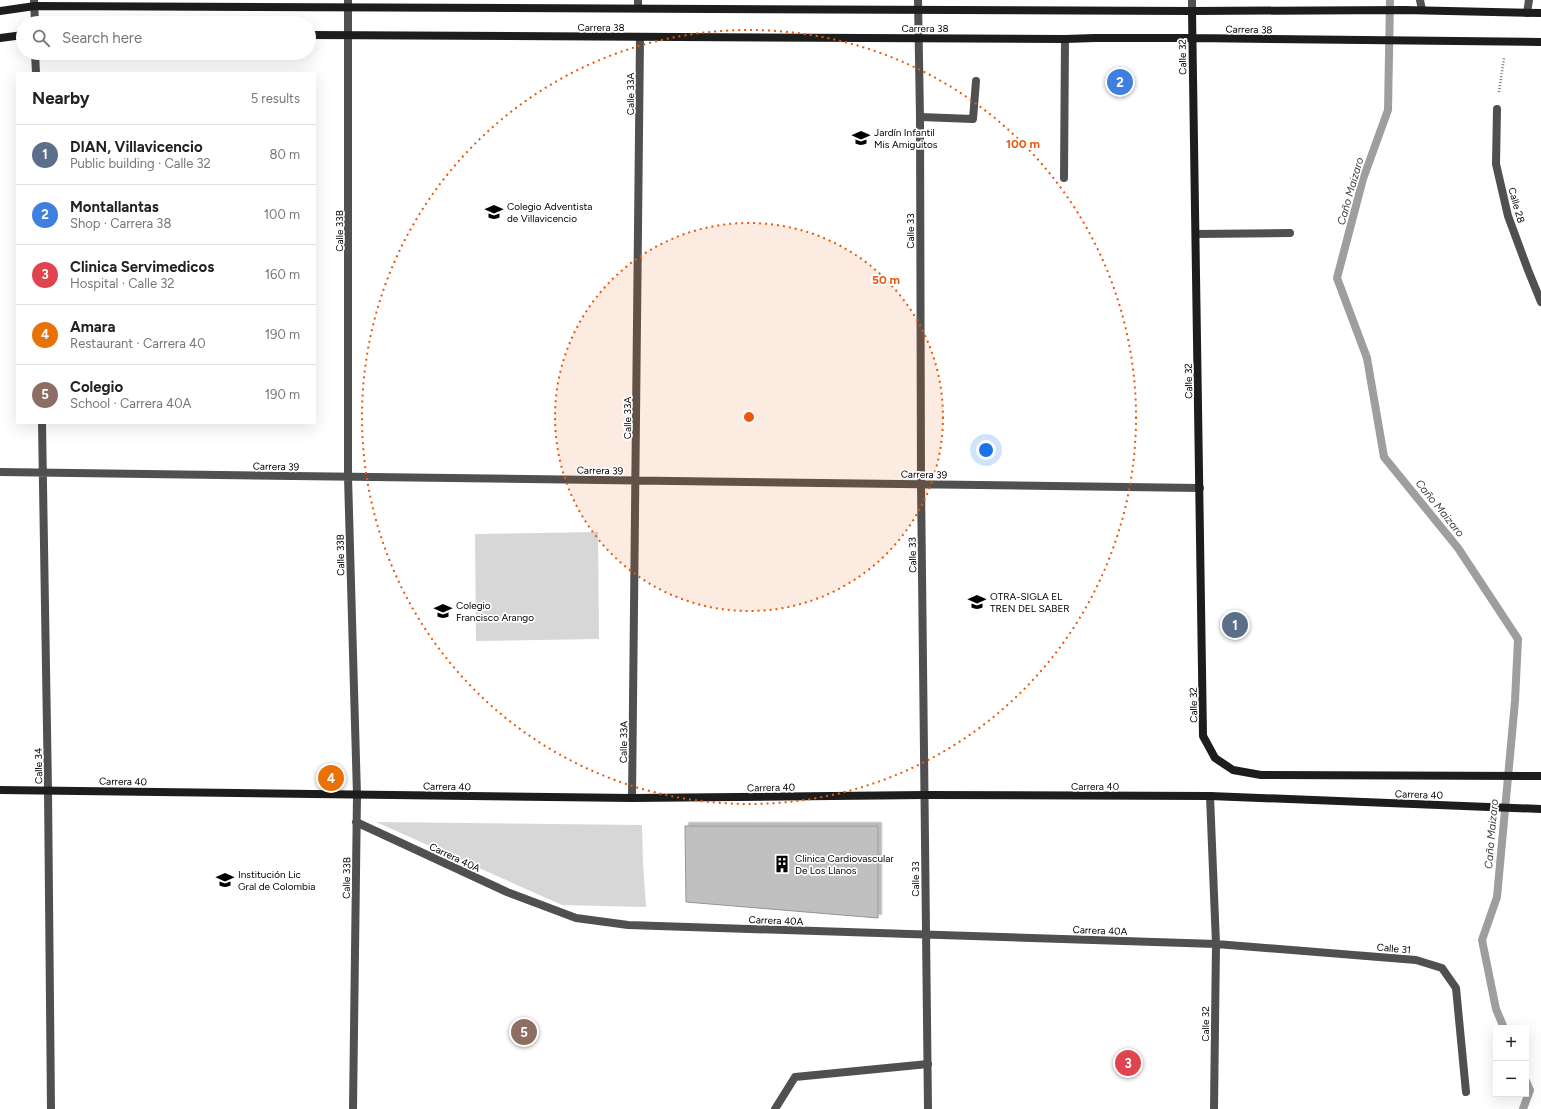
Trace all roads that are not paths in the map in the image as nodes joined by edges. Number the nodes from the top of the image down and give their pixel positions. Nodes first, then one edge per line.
1 (918, 0) edge
2 (1192, 0) edge
3 (1420, 0) edge
4 (1529, 0) edge
5 (35, 3) edge
6 (348, 4) edge
7 (638, 4) edge
8 (918, 9) junction
9 (1422, 10) junction
10 (0, 11) edge
11 (1192, 11) junction
12 (1527, 13) junction
13 (1541, 13) edge
14 (35, 16) edge
15 (316, 35) edge
16 (349, 35) junction
17 (16, 36) edge
18 (918, 37) junction
19 (0, 38) edge
20 (640, 38) junction
21 (1192, 38) junction
22 (1065, 39) junction
23 (1541, 42) edge
24 (35, 60) edge
25 (36, 72) edge
26 (976, 81) dead end
27 (1497, 109) road end
28 (920, 117) junction
29 (1064, 178) dead end
30 (1290, 233) dead end
31 (1196, 234) junction
32 (1541, 302) edge
33 (42, 424) edge
34 (0, 472) edge
35 (43, 473) junction
36 (348, 477) junction
37 (636, 480) junction
38 (921, 484) junction
39 (1200, 488) junction
40 (1216, 758) joint
41 (1541, 776) edge
42 (0, 790) edge
43 (48, 790) junction
44 (357, 795) junction
45 (925, 795) junction
46 (1210, 796) junction
47 (632, 798) junction
48 (1541, 809) edge
49 (356, 822) junction
50 (926, 934) junction
51 (1216, 944) junction
52 (928, 1064) junction
53 (1466, 1092) dead end
54 (51, 1109) edge
55 (353, 1109) edge
56 (775, 1109) edge
57 (928, 1109) edge
58 (1214, 1109) edge

1 - 8 street, Calle 33
2 - 11 street, Calle 32
3 - 9 street
4 - 12 street
5 - 6 street, Carrera 38
5 - 10 street, Carrera 38
5 - 14 street
6 - 7 street, Carrera 38
6 - 16 street, Calle 33B
7 - 8 street, Carrera 38
8 - 11 street, Carrera 38
8 - 18 street, Calle 33
9 - 11 street, Carrera 38
9 - 12 street, Carrera 38
11 - 21 street, Calle 32
12 - 13 street, Carrera 38
15 - 16 street, Carrera 38
16 - 20 street, Carrera 38
16 - 36 street, Calle 33B
17 - 19 street
18 - 20 street, Carrera 38
18 - 22 street, Carrera 38
18 - 28 street, Calle 33
20 - 37 street, Calle 33A
21 - 22 street, Carrera 38
21 - 23 street, Carrera 38
21 - 31 street, Calle 32
22 - 29 street
24 - 25 street
26 - 28 street
27 - 32 street, Calle 28
28 - 38 street, Calle 33
30 - 31 street
31 - 39 street, Calle 32
33 - 35 street, Calle 34
34 - 35 street, Carrera 39
35 - 36 street, Carrera 39
35 - 43 street, Calle 34
36 - 37 street, Carrera 39
36 - 44 street, Calle 33B
37 - 38 street, Carrera 39
37 - 47 street, Calle 33A
38 - 39 street, Carrera 39
38 - 45 street, Calle 33
39 - 40 street, Calle 32
40 - 41 street, Carrera 40
42 - 43 street, Carrera 40
43 - 44 street, Carrera 40
43 - 54 street, Calle 34
44 - 47 street, Carrera 40
44 - 49 street, Calle 33B
45 - 46 street, Carrera 40
45 - 47 street, Carrera 40
45 - 50 street, Calle 33
46 - 48 street, Carrera 40
46 - 51 street, Calle 32
49 - 50 street, Carrera 40A
49 - 55 street, Calle 33B
50 - 51 street, Carrera 40A
50 - 52 street, Calle 33
51 - 53 street, Calle 31
51 - 58 street, Calle 32
52 - 56 street
52 - 57 street, Calle 33

